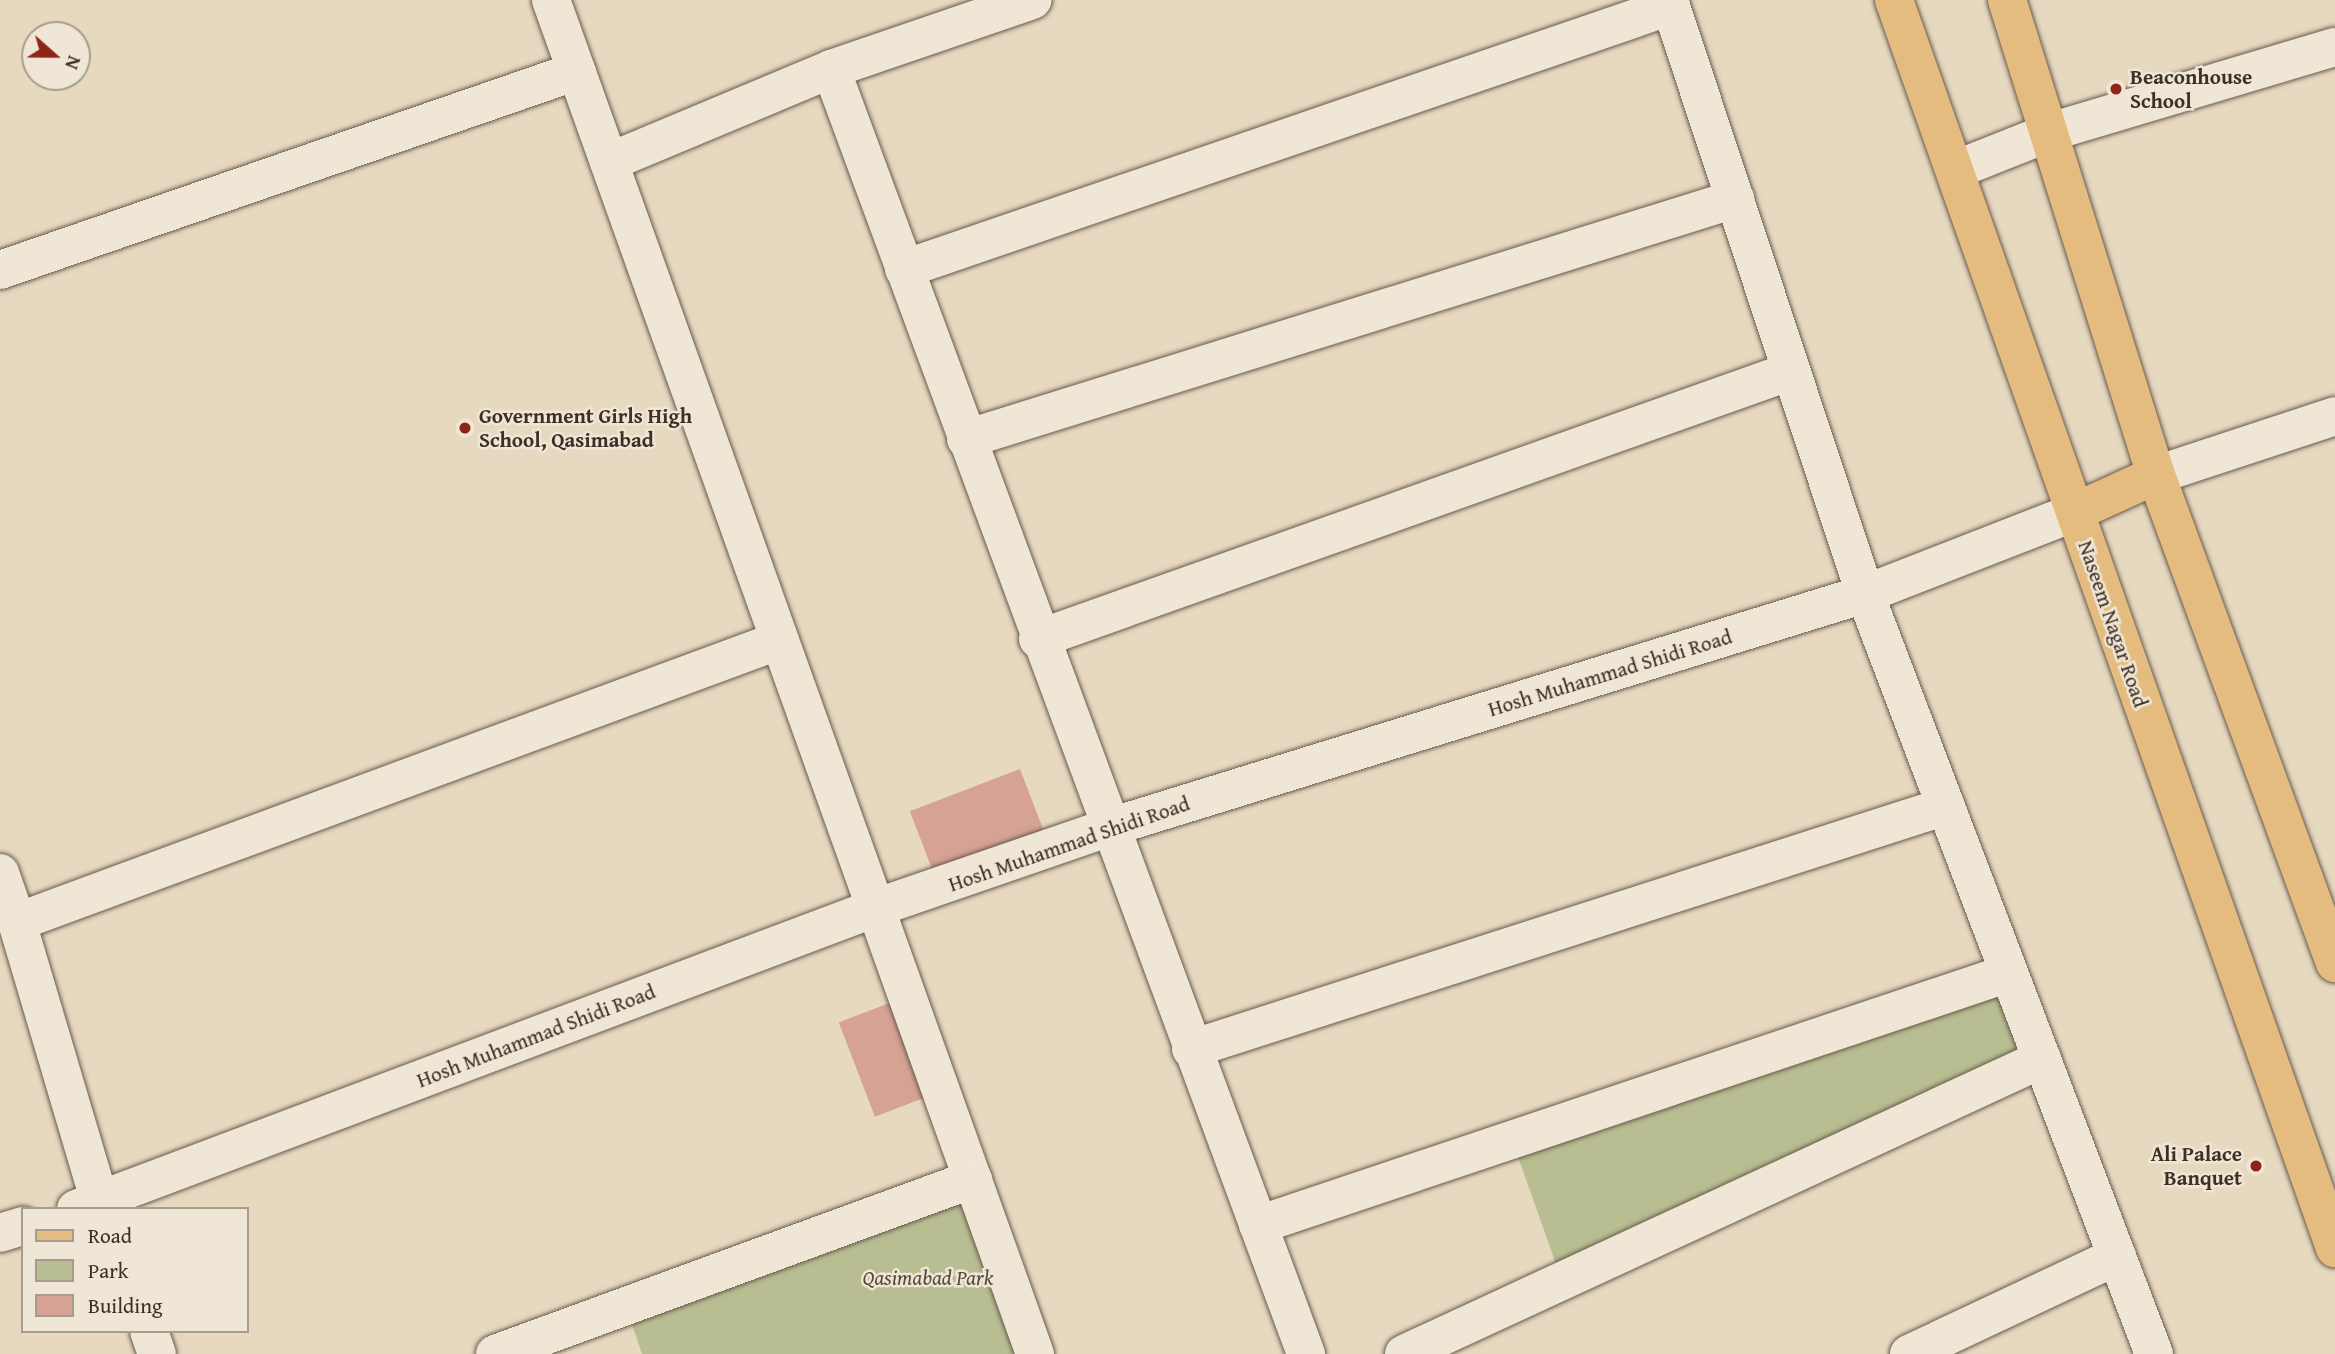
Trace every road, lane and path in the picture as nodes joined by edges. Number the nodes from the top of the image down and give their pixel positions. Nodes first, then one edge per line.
1 (551, 0) edge
2 (1032, 0) edge
3 (1894, 0) edge
4 (2007, 0) edge
5 (1670, 3) edge
6 (2335, 47) edge
7 (831, 69) junction
8 (577, 71) junction
9 (2053, 131) junction
10 (609, 162) junction
11 (1955, 170) junction
12 (1735, 199) junction
13 (904, 269) junction
14 (0, 270) edge
15 (1791, 371) junction
16 (2335, 416) edge
17 (966, 439) junction
18 (2155, 475) junction
19 (2075, 512) junction
20 (1865, 594) junction
21 (1038, 639) junction
22 (780, 640) junction
23 (1946, 807) junction
24 (1107, 828) junction
25 (0, 873) edge
26 (876, 908) junction
27 (17, 922) junction
28 (2335, 963) edge
29 (2009, 973) junction
30 (1191, 1049) junction
31 (2042, 1059) junction
32 (973, 1180) junction
33 (92, 1206) edge
34 (1258, 1225) junction
35 (21, 1227) edge
36 (0, 1233) edge
37 (2335, 1248) edge
38 (2117, 1256) junction
39 (150, 1333) edge
40 (157, 1354) edge
41 (495, 1354) edge
42 (1035, 1354) edge
43 (1306, 1354) edge
44 (1404, 1354) edge
45 (1909, 1354) edge
46 (2154, 1354) edge

1 - 8 street
2 - 7 street
3 - 11 main road, Naseem Nagar Road
4 - 9 main road
5 - 12 street
5 - 13 street
6 - 9 street
7 - 10 street
7 - 13 street
8 - 10 street
8 - 14 street
9 - 11 street
9 - 18 main road
10 - 22 street
11 - 19 main road, Naseem Nagar Road
12 - 15 street
12 - 17 street
13 - 17 street
15 - 20 street
15 - 21 street
16 - 18 street
17 - 21 street
18 - 19 main road
18 - 28 main road
19 - 20 street, Hosh Muhammad Shidi Road
19 - 37 main road, Naseem Nagar Road
20 - 23 street
20 - 24 street, Hosh Muhammad Shidi Road
21 - 24 street
22 - 26 street
22 - 27 street
23 - 29 street
23 - 30 street
24 - 26 street, Hosh Muhammad Shidi Road
24 - 30 street
25 - 27 street
26 - 32 street
26 - 33 street, Hosh Muhammad Shidi Road
27 - 33 street
29 - 31 street
29 - 34 street
30 - 34 street
31 - 38 street
31 - 44 street
32 - 41 street
32 - 42 street
34 - 43 street
35 - 36 street
38 - 45 street
38 - 46 street
39 - 40 street

